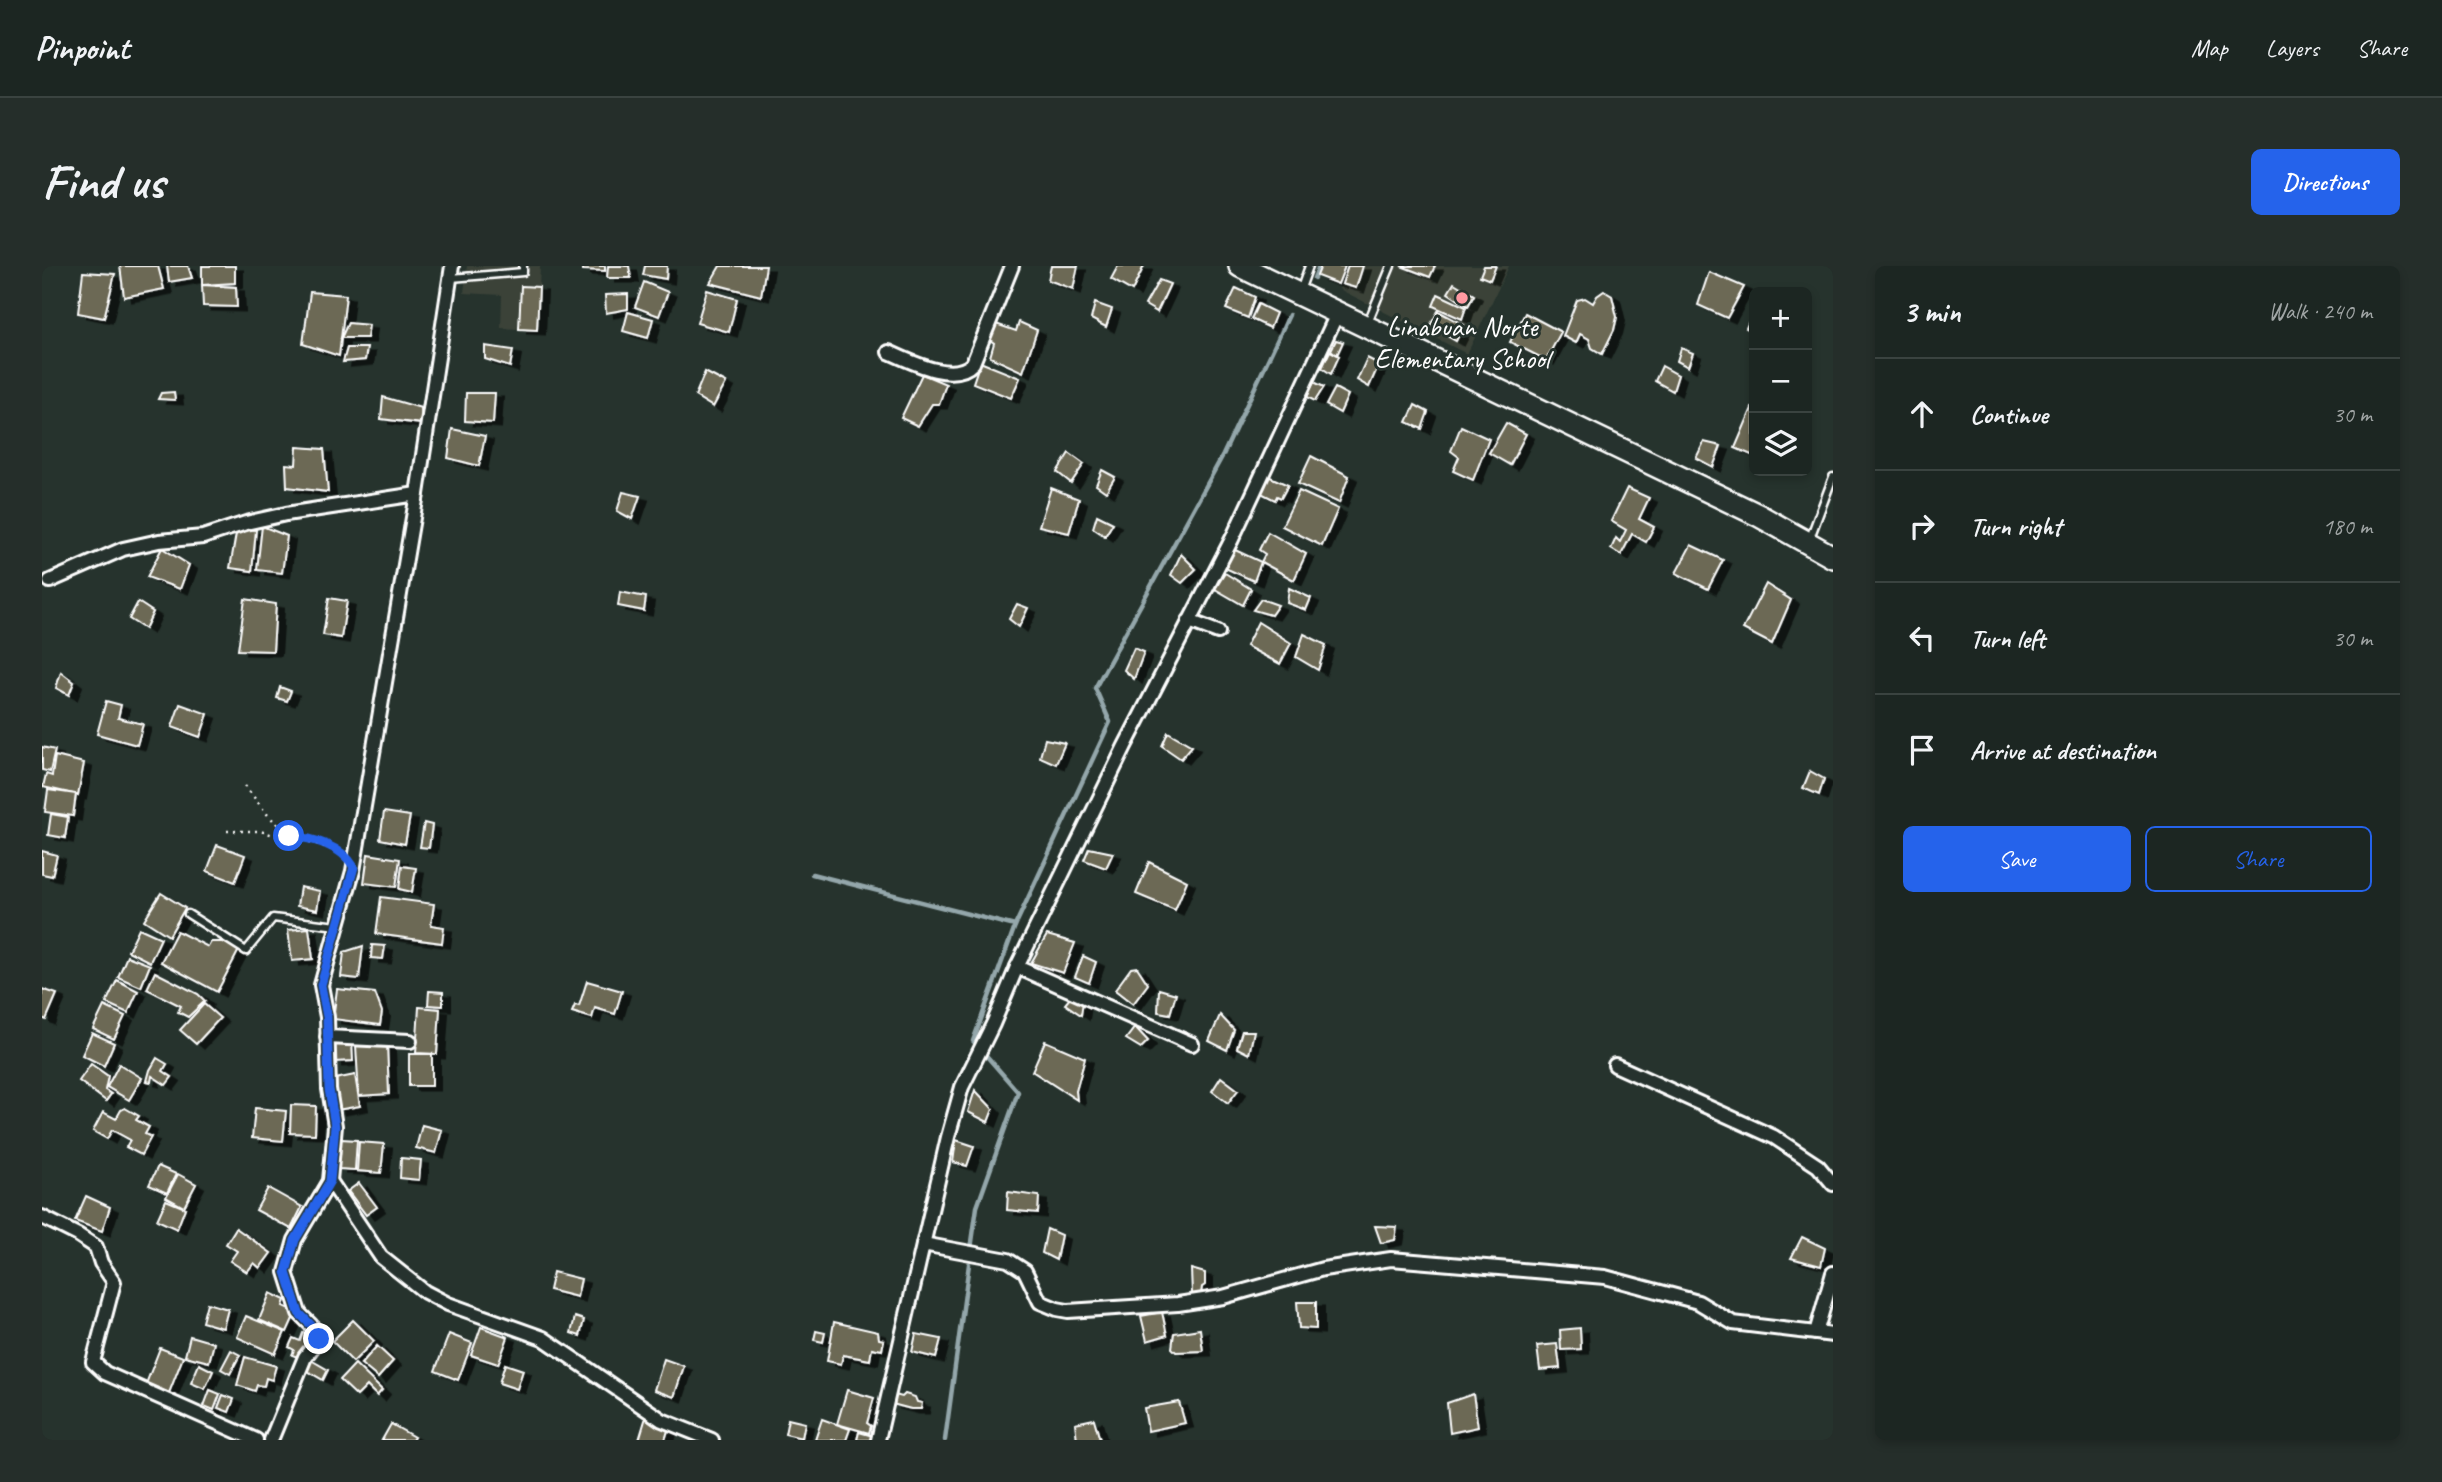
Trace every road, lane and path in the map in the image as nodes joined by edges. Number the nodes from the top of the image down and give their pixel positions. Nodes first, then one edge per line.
1 (523, 266) edge
2 (1012, 266) edge
3 (1240, 266) edge
4 (1309, 266) edge
5 (1391, 266) edge
6 (451, 272) edge
7 (1299, 295) junction
8 (1337, 314) junction
9 (1366, 327) junction
10 (889, 352) dead end
11 (1833, 477) edge
12 (418, 494) junction
13 (1808, 543) junction
14 (1833, 557) edge
15 (50, 581) dead end
16 (1189, 621) junction
17 (1218, 632) dead end
18 (245, 786) dead end
19 (227, 831) dead end
20 (289, 836) junction
21 (354, 867) junction
22 (188, 915) dead end
23 (337, 926) junction
24 (1017, 967) junction
25 (327, 1037) junction
26 (410, 1041) dead end
27 (1192, 1044) dead end
28 (1615, 1065) dead end
29 (330, 1181) junction
30 (1833, 1184) edge
31 (42, 1217) edge
32 (923, 1244) junction
33 (1833, 1273) edge
34 (1816, 1333) junction
35 (1833, 1335) edge
36 (256, 1440) edge
37 (271, 1440) edge
38 (712, 1440) edge
39 (878, 1440) edge

1 - 6 lane
2 - 10 street
3 - 7 main road
4 - 7 lane
5 - 9 lane
6 - 12 street
7 - 8 main road
8 - 9 main road
8 - 16 street
9 - 13 main road
11 - 13 lane
12 - 15 street
12 - 21 street
13 - 14 main road
16 - 17 street
16 - 24 street
18 - 20 path
19 - 20 path
20 - 21 path
21 - 23 street
22 - 23 lane
23 - 25 street
24 - 27 street
24 - 32 street
25 - 26 street
25 - 29 street
28 - 30 street
29 - 37 street
29 - 38 street
31 - 36 street
32 - 34 street
32 - 39 street
33 - 34 street
34 - 35 street

